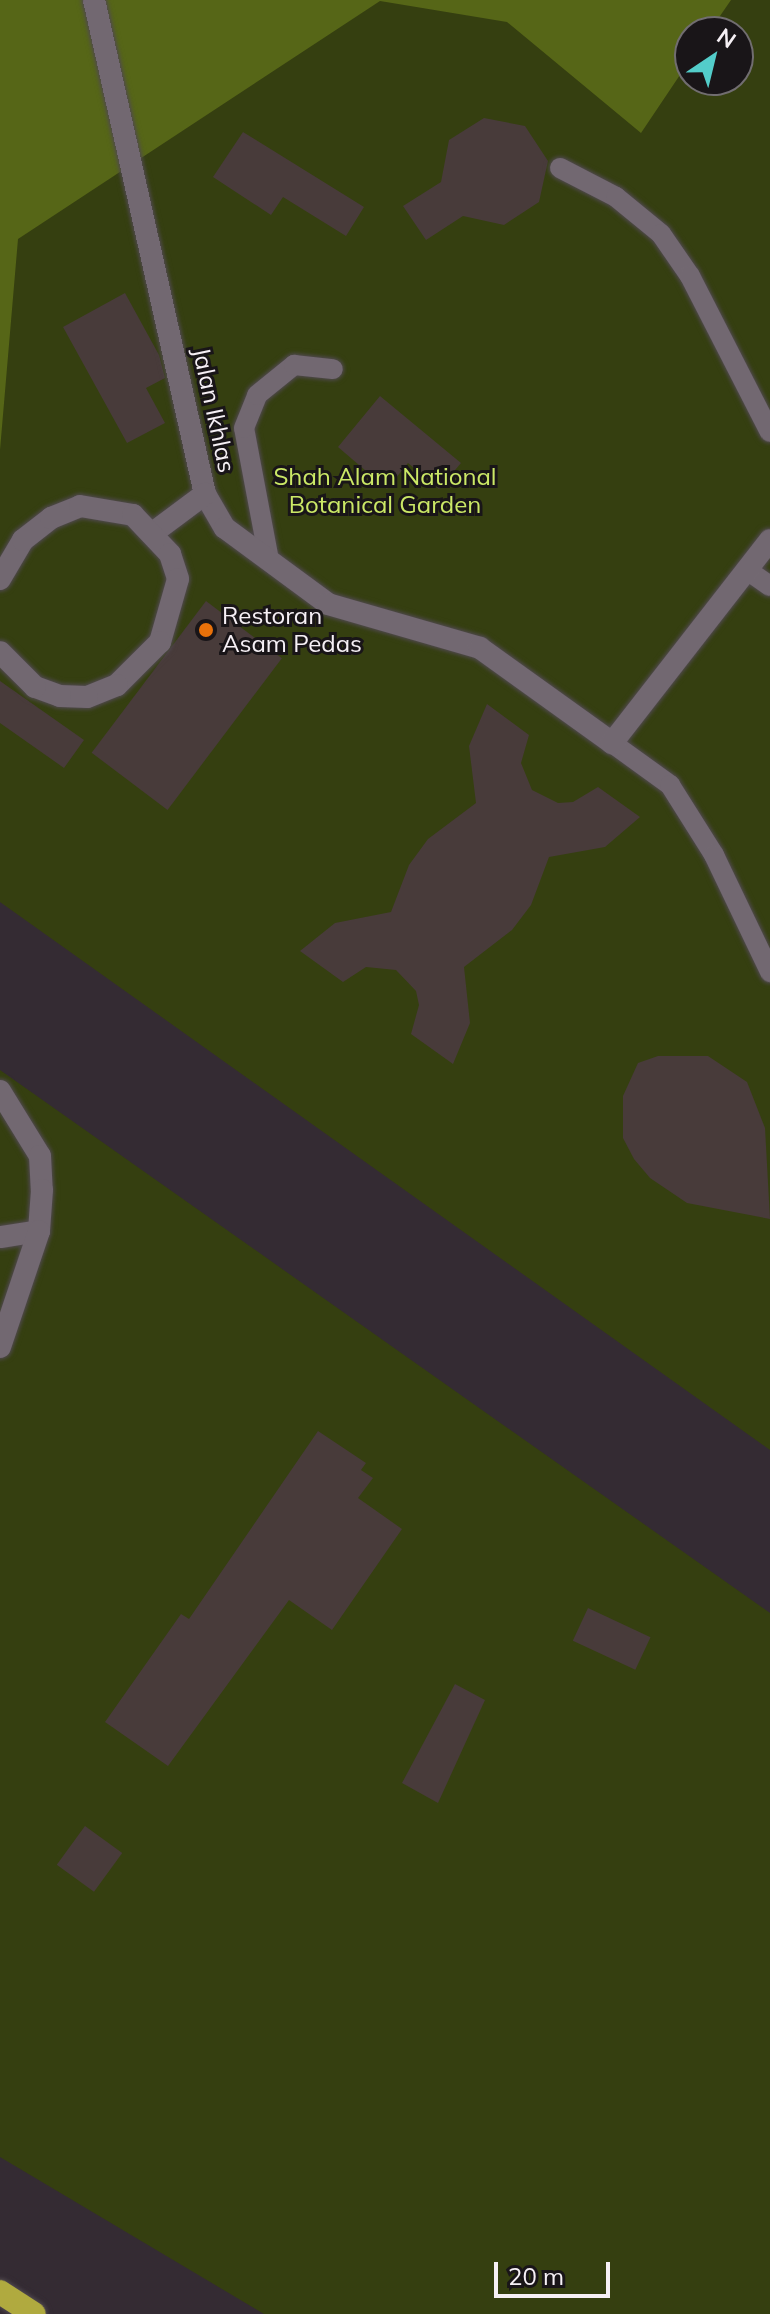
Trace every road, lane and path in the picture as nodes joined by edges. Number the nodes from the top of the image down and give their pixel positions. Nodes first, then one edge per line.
1 (94, 0) edge
2 (560, 168) dead end
3 (333, 369) dead end
4 (770, 432) edge
5 (205, 494) junction
6 (154, 532) junction
7 (770, 540) edge
8 (269, 560) junction
9 (747, 570) junction
10 (0, 579) edge
11 (770, 586) edge
12 (0, 652) edge
13 (612, 743) junction
14 (763, 939) edge
15 (770, 972) edge
16 (0, 1091) edge
17 (39, 1231) junction
18 (0, 1237) edge
19 (0, 1347) edge
20 (0, 2292) edge
21 (34, 2314) edge

1 - 5 street, Jalan Ikhlas
2 - 4 lane
3 - 8 lane
5 - 6 street
5 - 8 street, Jalan Ikhlas
6 - 10 street
6 - 12 street
7 - 9 street
8 - 13 street, Jalan Ikhlas
9 - 11 lane
9 - 13 street
13 - 14 lane
14 - 15 lane
16 - 17 street
17 - 18 street
17 - 19 street
20 - 21 highway

